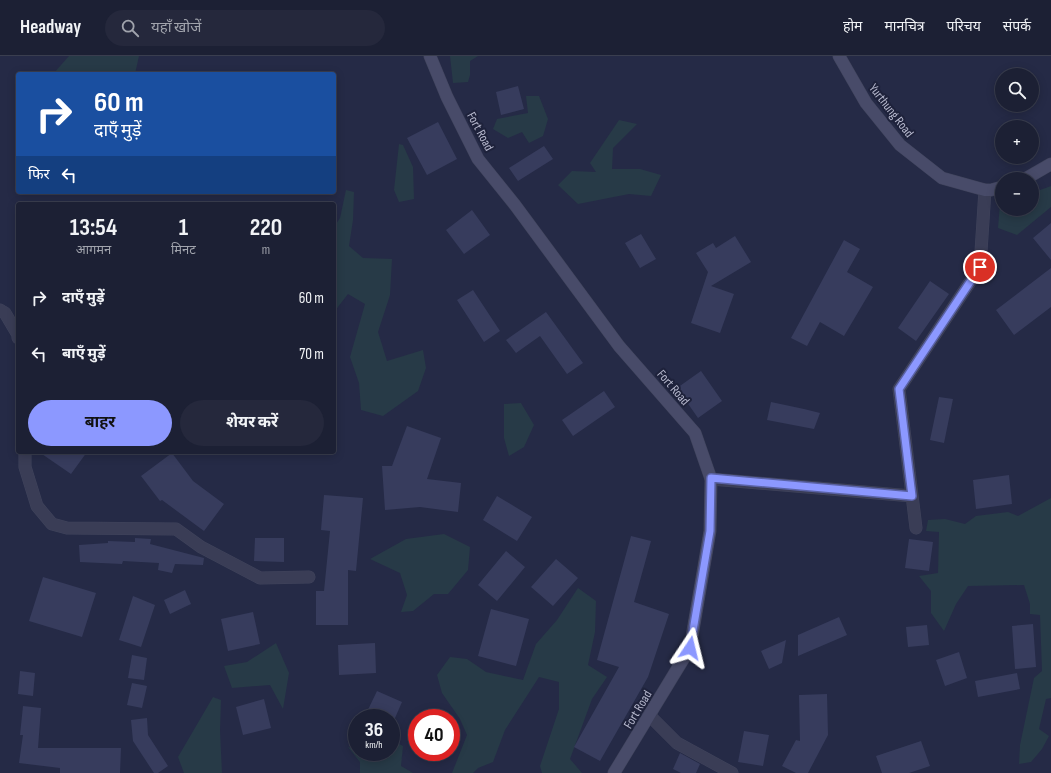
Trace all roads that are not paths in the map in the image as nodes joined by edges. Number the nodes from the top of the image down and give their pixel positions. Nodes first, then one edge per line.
1 (430, 56) edge
2 (840, 56) edge
3 (1051, 164) edge
4 (1037, 172) edge
5 (995, 189) edge
6 (985, 190) junction
7 (0, 310) edge
8 (16, 332) edge
9 (25, 454) edge
10 (711, 478) junction
11 (912, 496) junction
12 (916, 528) dead end
13 (309, 577) dead end
14 (649, 715) junction
15 (614, 773) edge
16 (732, 773) edge

1 - 10 street, Fort Road
2 - 6 street, Yurthung Road
3 - 4 street
5 - 6 street, Yurthung Road
6 - 11 street
7 - 8 street
9 - 13 street
10 - 11 street
10 - 14 street, Fort Road
11 - 12 street
14 - 15 street, Fort Road
14 - 16 street

